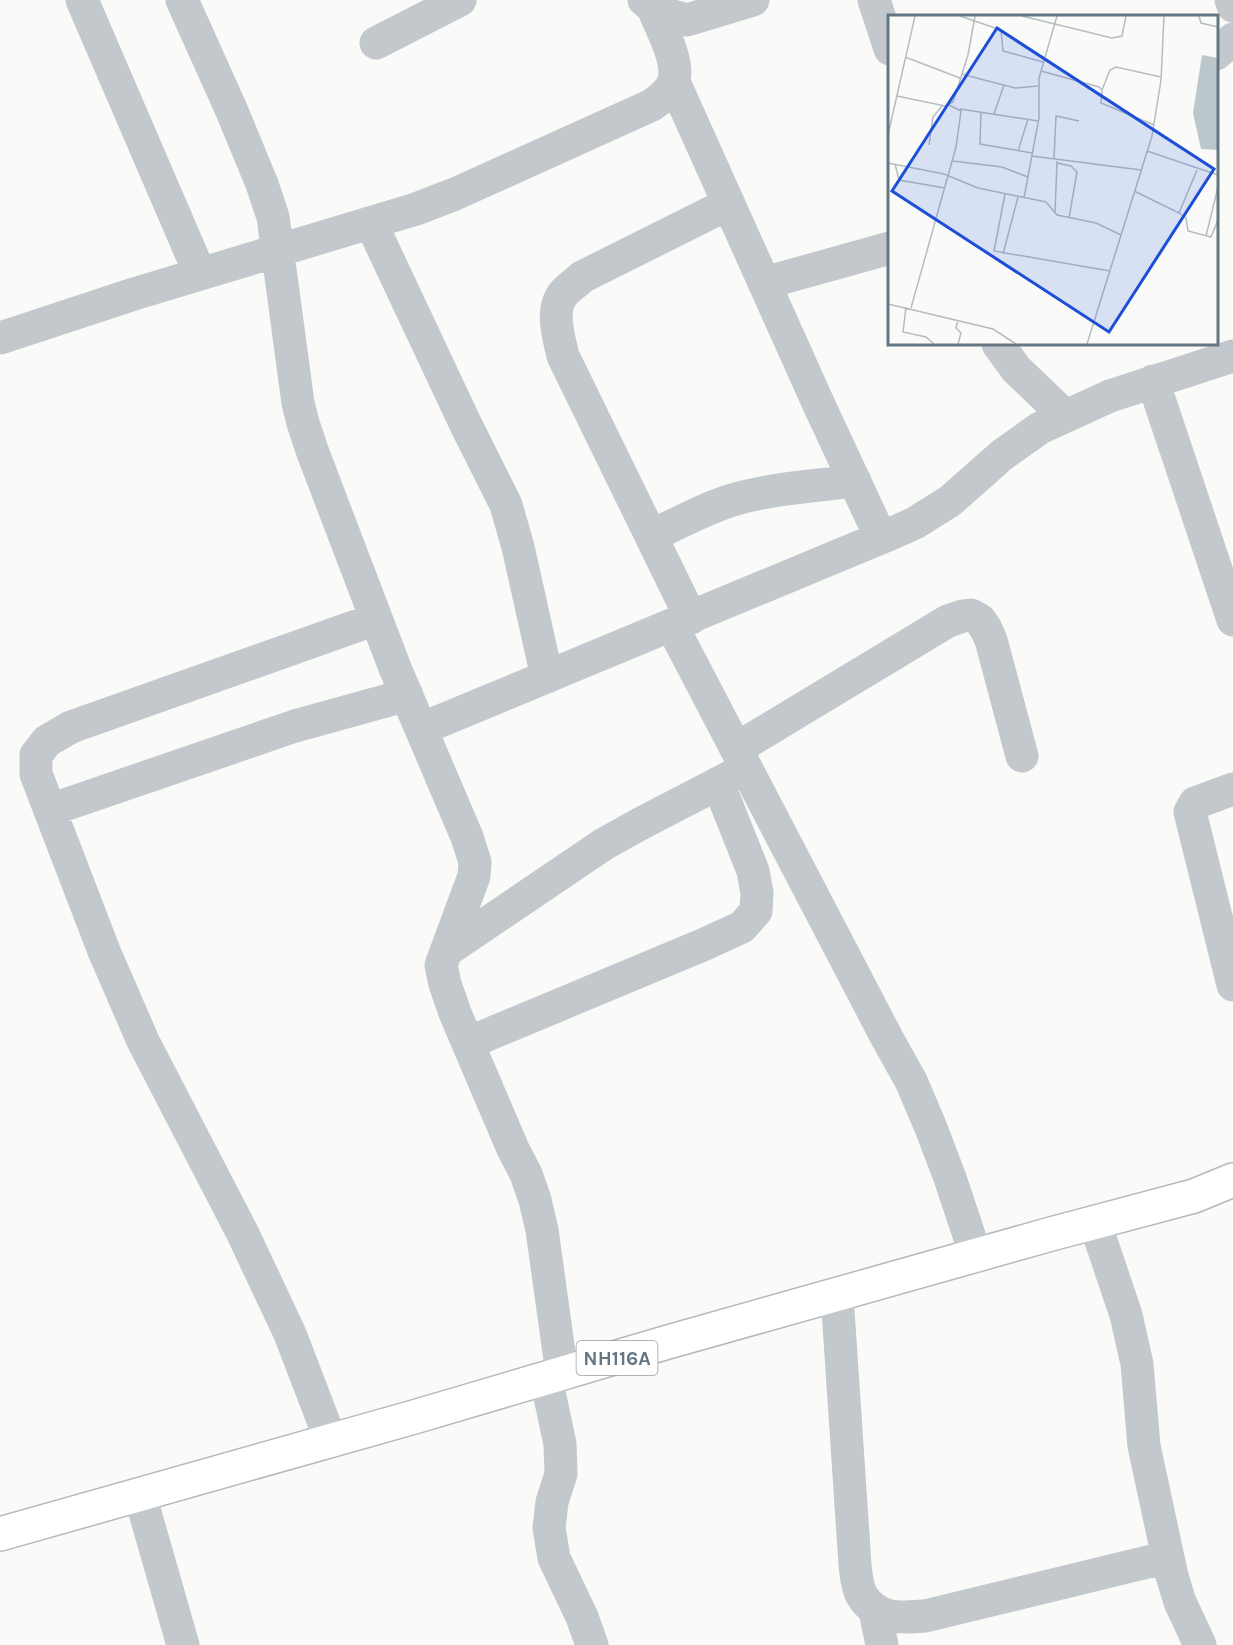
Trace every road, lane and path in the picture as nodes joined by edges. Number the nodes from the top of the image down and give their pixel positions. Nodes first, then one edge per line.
1 (82, 0) edge
2 (182, 0) edge
3 (460, 0) edge
4 (753, 0) edge
5 (874, 0) edge
6 (1232, 0) edge
7 (649, 4) edge
8 (1233, 6) edge
9 (1233, 39) edge
10 (376, 43) dead end
11 (888, 43) edge
12 (1218, 52) edge
13 (674, 82) junction
14 (728, 204) junction
15 (371, 223) junction
16 (888, 249) edge
17 (277, 250) junction
18 (200, 274) junction
19 (764, 283) junction
20 (0, 338) edge
21 (999, 345) edge
22 (1216, 354) edge
23 (1153, 381) junction
24 (1065, 416) junction
25 (855, 481) junction
26 (651, 536) junction
27 (881, 538) junction
28 (376, 618) junction
29 (1233, 620) edge
30 (682, 622) junction
31 (547, 677) junction
32 (407, 695) junction
33 (421, 729) junction
34 (1022, 756) dead end
35 (734, 767) junction
36 (1233, 789) edge
37 (50, 810) junction
38 (446, 951) junction
39 (1233, 985) edge
40 (468, 1044) junction
41 (1233, 1180) edge
42 (1095, 1223) junction
43 (976, 1256) junction
44 (837, 1296) junction
45 (554, 1376) junction
46 (331, 1441) junction
47 (140, 1495) junction
48 (0, 1534) edge
49 (1168, 1557) junction
50 (875, 1611) junction
51 (183, 1645) edge
52 (592, 1645) edge
53 (882, 1645) edge
54 (1200, 1645) edge

1 - 18 street
2 - 17 street
3 - 10 street
4 - 7 street
5 - 11 street
6 - 8 street
7 - 13 street
9 - 12 street
13 - 14 street
13 - 15 street
14 - 19 street
14 - 26 street
15 - 17 street
15 - 31 street
16 - 19 street
17 - 18 street
17 - 28 street
18 - 20 street
19 - 25 street
21 - 24 street
22 - 23 street
23 - 24 street
23 - 29 street
24 - 27 street
25 - 26 street
25 - 27 street
26 - 30 street
27 - 30 street
28 - 32 street
28 - 37 street
30 - 31 street
30 - 35 street
31 - 33 street
32 - 33 street
32 - 37 street
33 - 38 street
34 - 35 street
35 - 38 street
35 - 40 street
35 - 43 street
36 - 39 street
37 - 46 street
38 - 40 street
40 - 45 street
41 - 42 highway, NH116A
42 - 43 highway, NH116A
42 - 49 street
43 - 44 highway, NH116A
44 - 45 highway, NH116A
44 - 50 street
45 - 46 highway, NH116A
45 - 52 street
46 - 47 highway, NH116A
47 - 48 highway, NH116A
47 - 51 street
49 - 50 street
49 - 54 street
50 - 53 street

